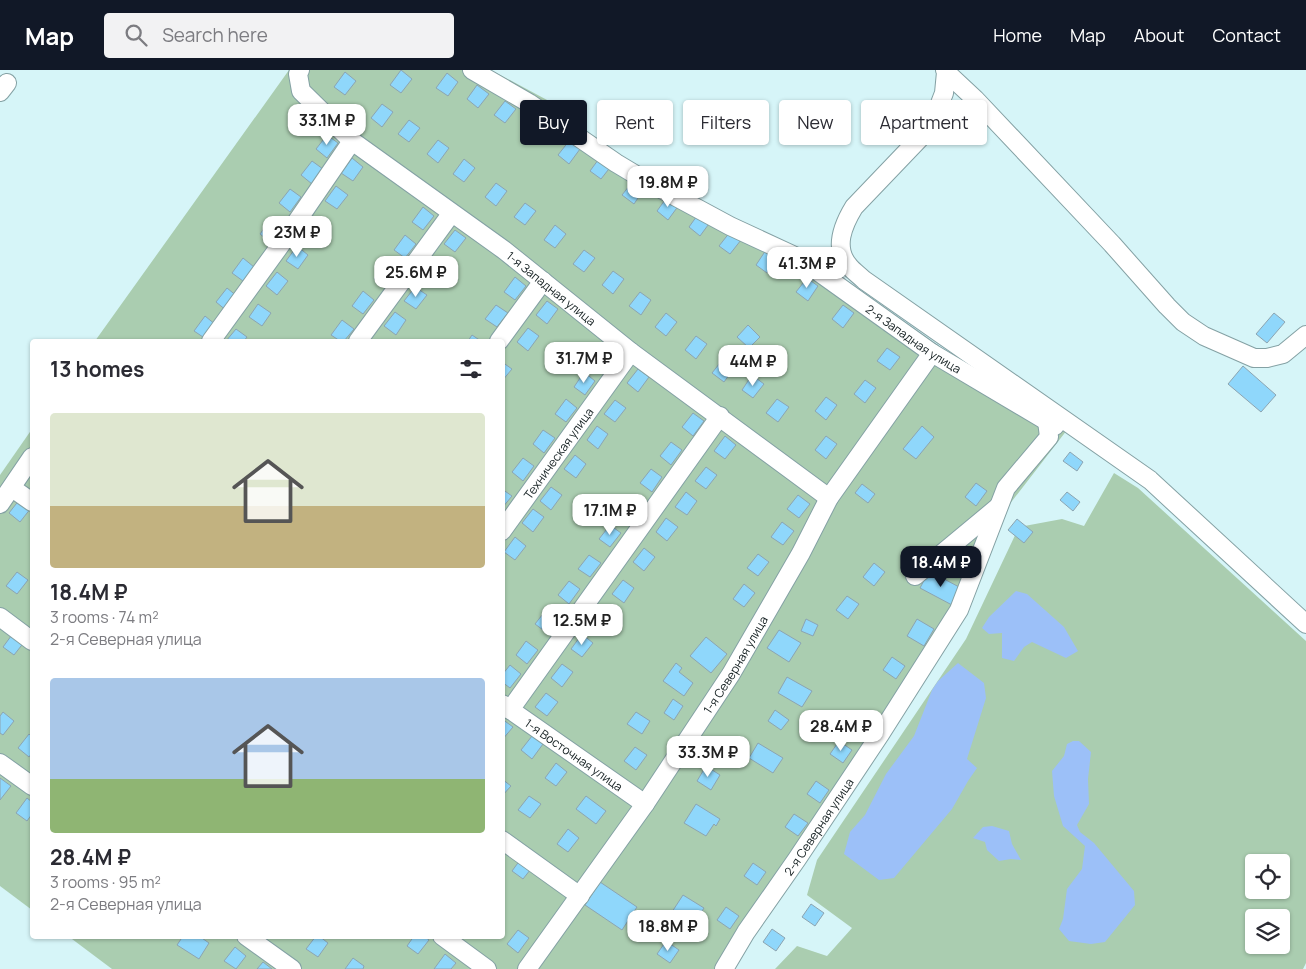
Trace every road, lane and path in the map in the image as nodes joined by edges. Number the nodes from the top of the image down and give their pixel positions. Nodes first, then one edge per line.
1 (300, 70) edge
2 (472, 70) edge
3 (945, 71) edge
4 (352, 141) junction
5 (451, 214) junction
6 (543, 280) junction
7 (1306, 335) edge
8 (213, 339) edge
9 (359, 339) edge
10 (501, 339) edge
11 (631, 352) junction
12 (932, 353) junction
13 (720, 416) junction
14 (1047, 421) junction
15 (1088, 436) junction
16 (30, 460) edge
17 (12, 488) junction
18 (829, 498) junction
19 (30, 501) edge
20 (0, 504) edge
21 (998, 506) junction
22 (505, 527) edge
23 (915, 576) dead end
24 (0, 617) edge
25 (1306, 624) edge
26 (30, 640) edge
27 (506, 707) edge
28 (0, 763) edge
29 (30, 785) edge
30 (644, 804) junction
31 (505, 842) edge
32 (580, 896) junction
33 (250, 939) edge
34 (446, 939) edge
35 (292, 969) edge
36 (487, 969) edge
37 (526, 969) edge
38 (724, 969) edge

1 - 4 street, 1-я Западная улица
2 - 12 street, 2-я Западная улица
3 - 7 street
3 - 15 street
4 - 5 street, 1-я Западная улица
4 - 8 street
5 - 6 street, 1-я Западная улица
5 - 9 street
6 - 10 street
6 - 11 street, 1-я Западная улица
11 - 13 street, 1-я Западная улица
11 - 22 street, Техническая улица
12 - 14 street, 2-я Западная улица
12 - 18 street, 1-я Северная улица
13 - 18 street, 1-я Западная улица
13 - 27 street
14 - 15 street, 2-я Западная улица
14 - 21 street, 2-я Северная улица
15 - 25 street
16 - 17 street
17 - 19 street
17 - 20 street
18 - 30 street, 1-я Северная улица
21 - 23 street
21 - 38 street, 2-я Северная улица
24 - 26 street
27 - 30 street, 1-я Восточная улица
28 - 29 street
30 - 32 street, 1-я Северная улица
31 - 32 street
32 - 37 street, 1-я Северная улица
33 - 35 street
34 - 36 street

